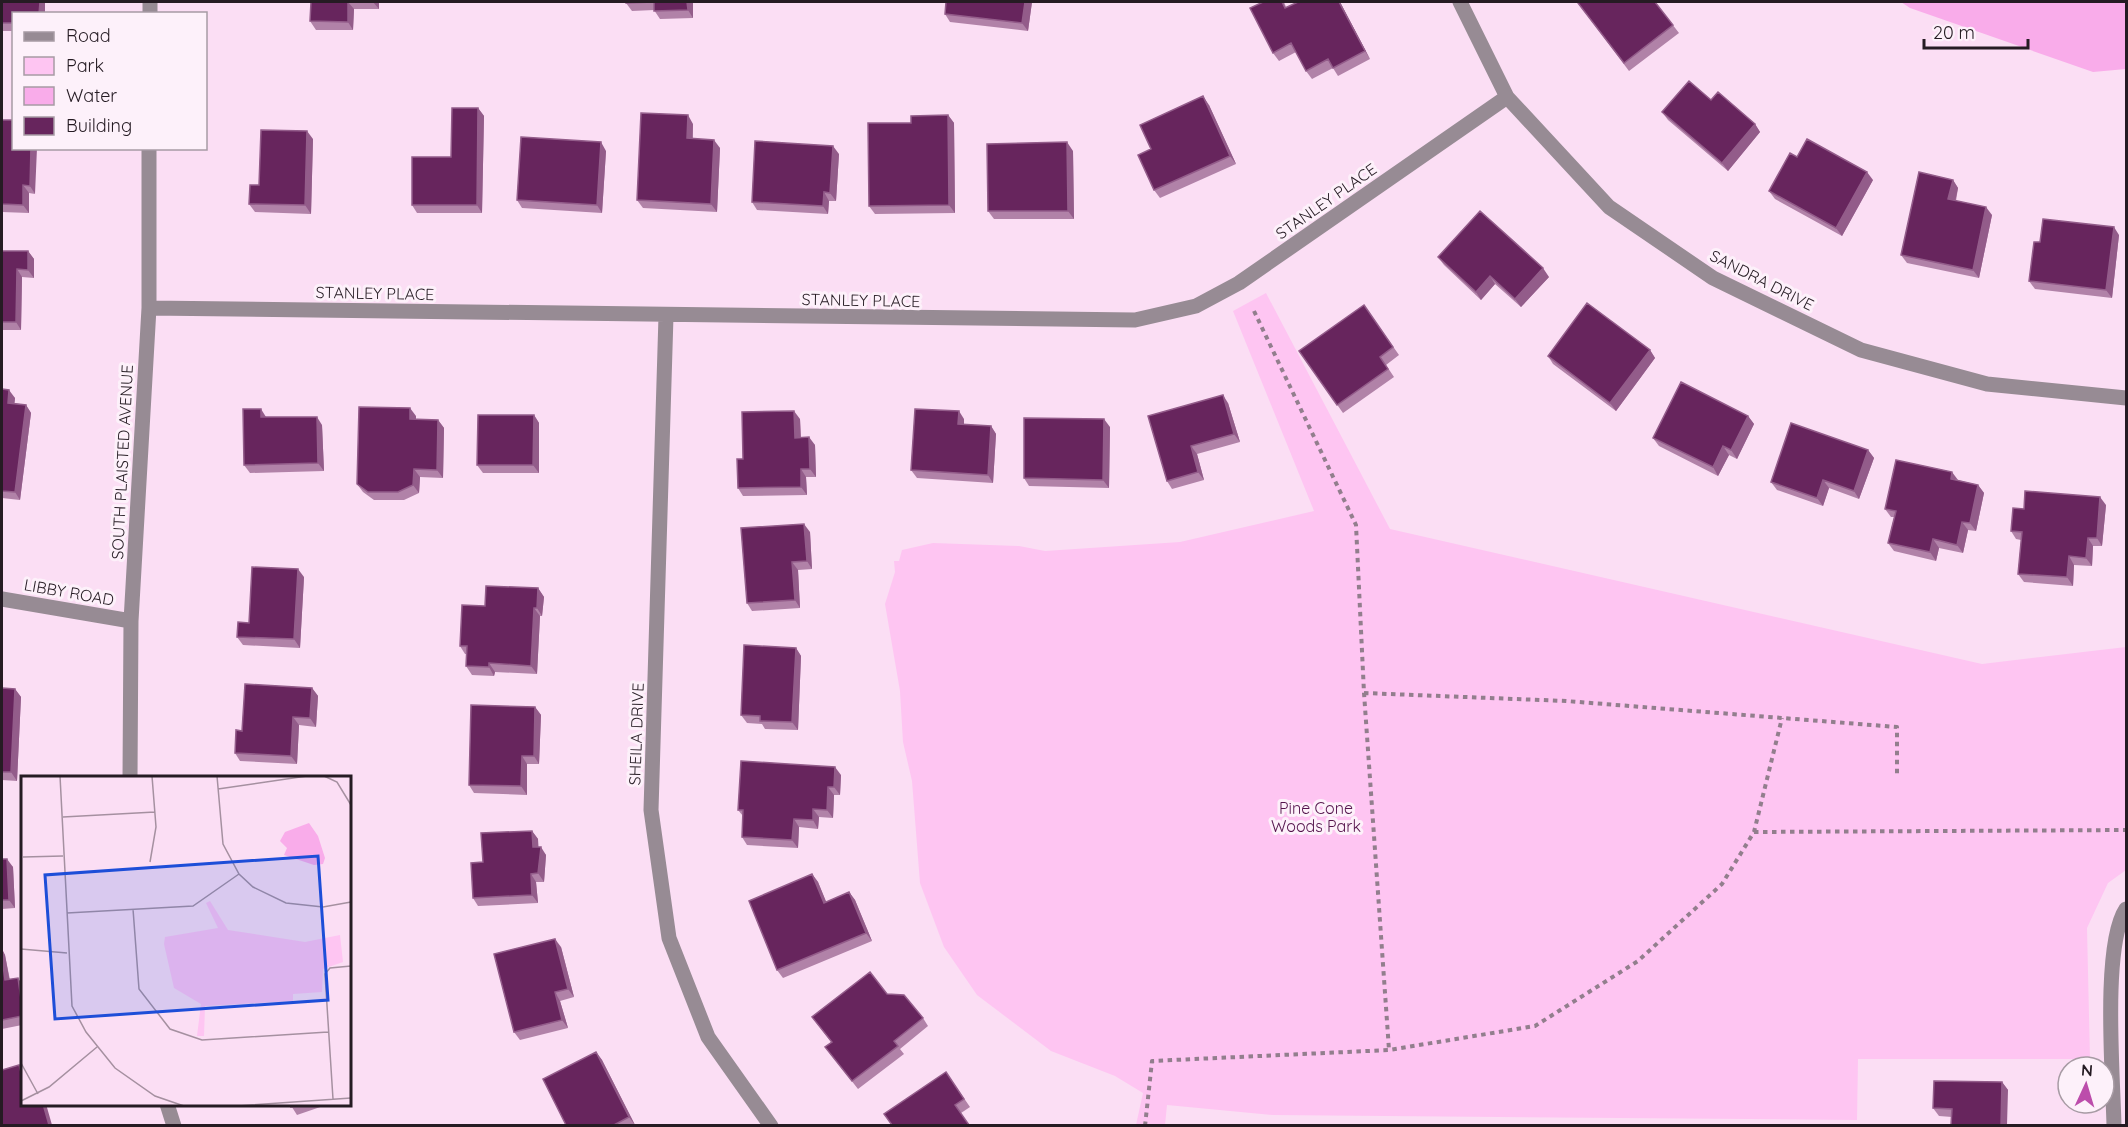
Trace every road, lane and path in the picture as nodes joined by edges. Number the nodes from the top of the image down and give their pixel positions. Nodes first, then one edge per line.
1 (1460, 2) edge
2 (1507, 97) junction
3 (149, 150) edge
4 (149, 308) junction
5 (1254, 311) dead end
6 (666, 316) junction
7 (2127, 398) edge
8 (2, 599) edge
9 (131, 621) junction
10 (1364, 693) junction
11 (1782, 718) junction
12 (130, 776) edge
13 (1897, 776) dead end
14 (2127, 830) edge
15 (1754, 832) junction
16 (2127, 909) edge
17 (1389, 1050) junction
18 (168, 1106) edge
19 (174, 1125) edge
20 (771, 1125) edge
21 (1145, 1125) edge
22 (2114, 1125) edge

1 - 2 street, SANDRA DRIVE
2 - 6 street, STANLEY PLACE
2 - 7 street, SANDRA DRIVE
3 - 4 street, SOUTH PLAISTED AVENUE
4 - 6 street, STANLEY PLACE
4 - 9 street, SOUTH PLAISTED AVENUE
5 - 10 path
6 - 20 street, SHEILA DRIVE
8 - 9 street, LIBBY ROAD
9 - 12 street, SOUTH PLAISTED AVENUE
10 - 11 path
10 - 17 path
11 - 13 path
11 - 15 path
14 - 15 path
15 - 17 path
16 - 22 street
17 - 21 path
18 - 19 street

